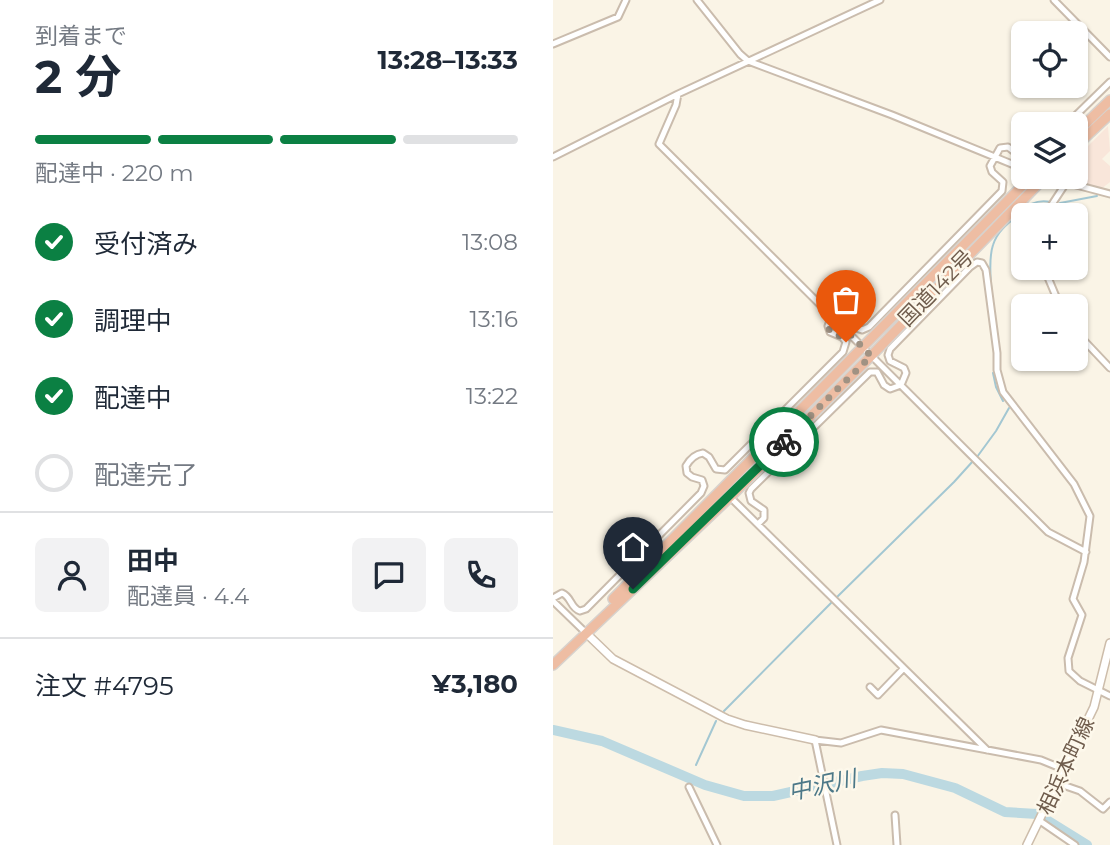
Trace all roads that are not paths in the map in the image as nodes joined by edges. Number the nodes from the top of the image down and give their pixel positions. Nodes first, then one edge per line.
1 (626, 0) edge
2 (697, 0) edge
3 (880, 0) edge
4 (1054, 0) edge
5 (553, 44) edge
6 (1110, 57) edge
7 (748, 61) junction
8 (1110, 82) edge
9 (678, 94) junction
10 (1110, 100) edge
11 (1079, 112) edge
12 (1110, 114) edge
13 (1088, 121) edge
14 (1088, 135) edge
15 (1011, 151) edge
16 (553, 157) edge
17 (994, 158) junction
18 (1011, 164) edge
19 (1088, 188) edge
20 (1019, 189) edge
21 (1034, 189) edge
22 (1110, 194) edge
23 (966, 264) junction
24 (834, 318) junction
25 (1088, 345) edge
26 (864, 348) junction
27 (871, 356) junction
28 (1110, 368) edge
29 (901, 385) junction
30 (730, 497) junction
31 (758, 524) junction
32 (1086, 552) junction
33 (553, 600) edge
34 (586, 633) junction
35 (1110, 643) edge
36 (553, 665) edge
37 (903, 669) junction
38 (870, 687) dead end
39 (1099, 691) junction
40 (1110, 696) edge
41 (815, 740) junction
42 (987, 750) junction
43 (1063, 769) junction
44 (1057, 783) junction
45 (689, 787) dead end
46 (1110, 802) edge
47 (895, 815) dead end
48 (1041, 818) junction
49 (717, 845) edge
50 (837, 845) edge
51 (897, 845) edge
52 (1027, 845) edge
53 (1075, 845) edge

1 - 5 street
2 - 7 street
3 - 7 street
4 - 6 street
7 - 9 street
7 - 17 street
8 - 11 street
9 - 16 street
9 - 24 street
10 - 13 highway
12 - 14 highway
15 - 17 street
17 - 18 street
17 - 24 street
19 - 22 street
20 - 26 highway, 国道142号
21 - 23 highway, 国道142号
23 - 27 highway, 国道142号
23 - 29 street
23 - 32 street
24 - 26 street
24 - 33 street
25 - 28 street
26 - 27 street
26 - 34 highway, 国道142号
27 - 29 street
27 - 30 highway, 国道142号
29 - 31 street
29 - 32 street
30 - 31 street
30 - 34 highway, 国道142号
31 - 37 street
32 - 39 street
33 - 34 street
34 - 36 highway, 国道142号
34 - 41 street
35 - 39 street, 相浜本町線
37 - 38 street
37 - 42 street
39 - 40 street
39 - 43 street, 相浜本町線
41 - 42 street
41 - 50 street
42 - 43 street
43 - 44 street, 相浜本町線
44 - 46 street
44 - 48 street, 相浜本町線
45 - 49 street
47 - 51 street
48 - 52 street, 相浜本町線
48 - 53 street

